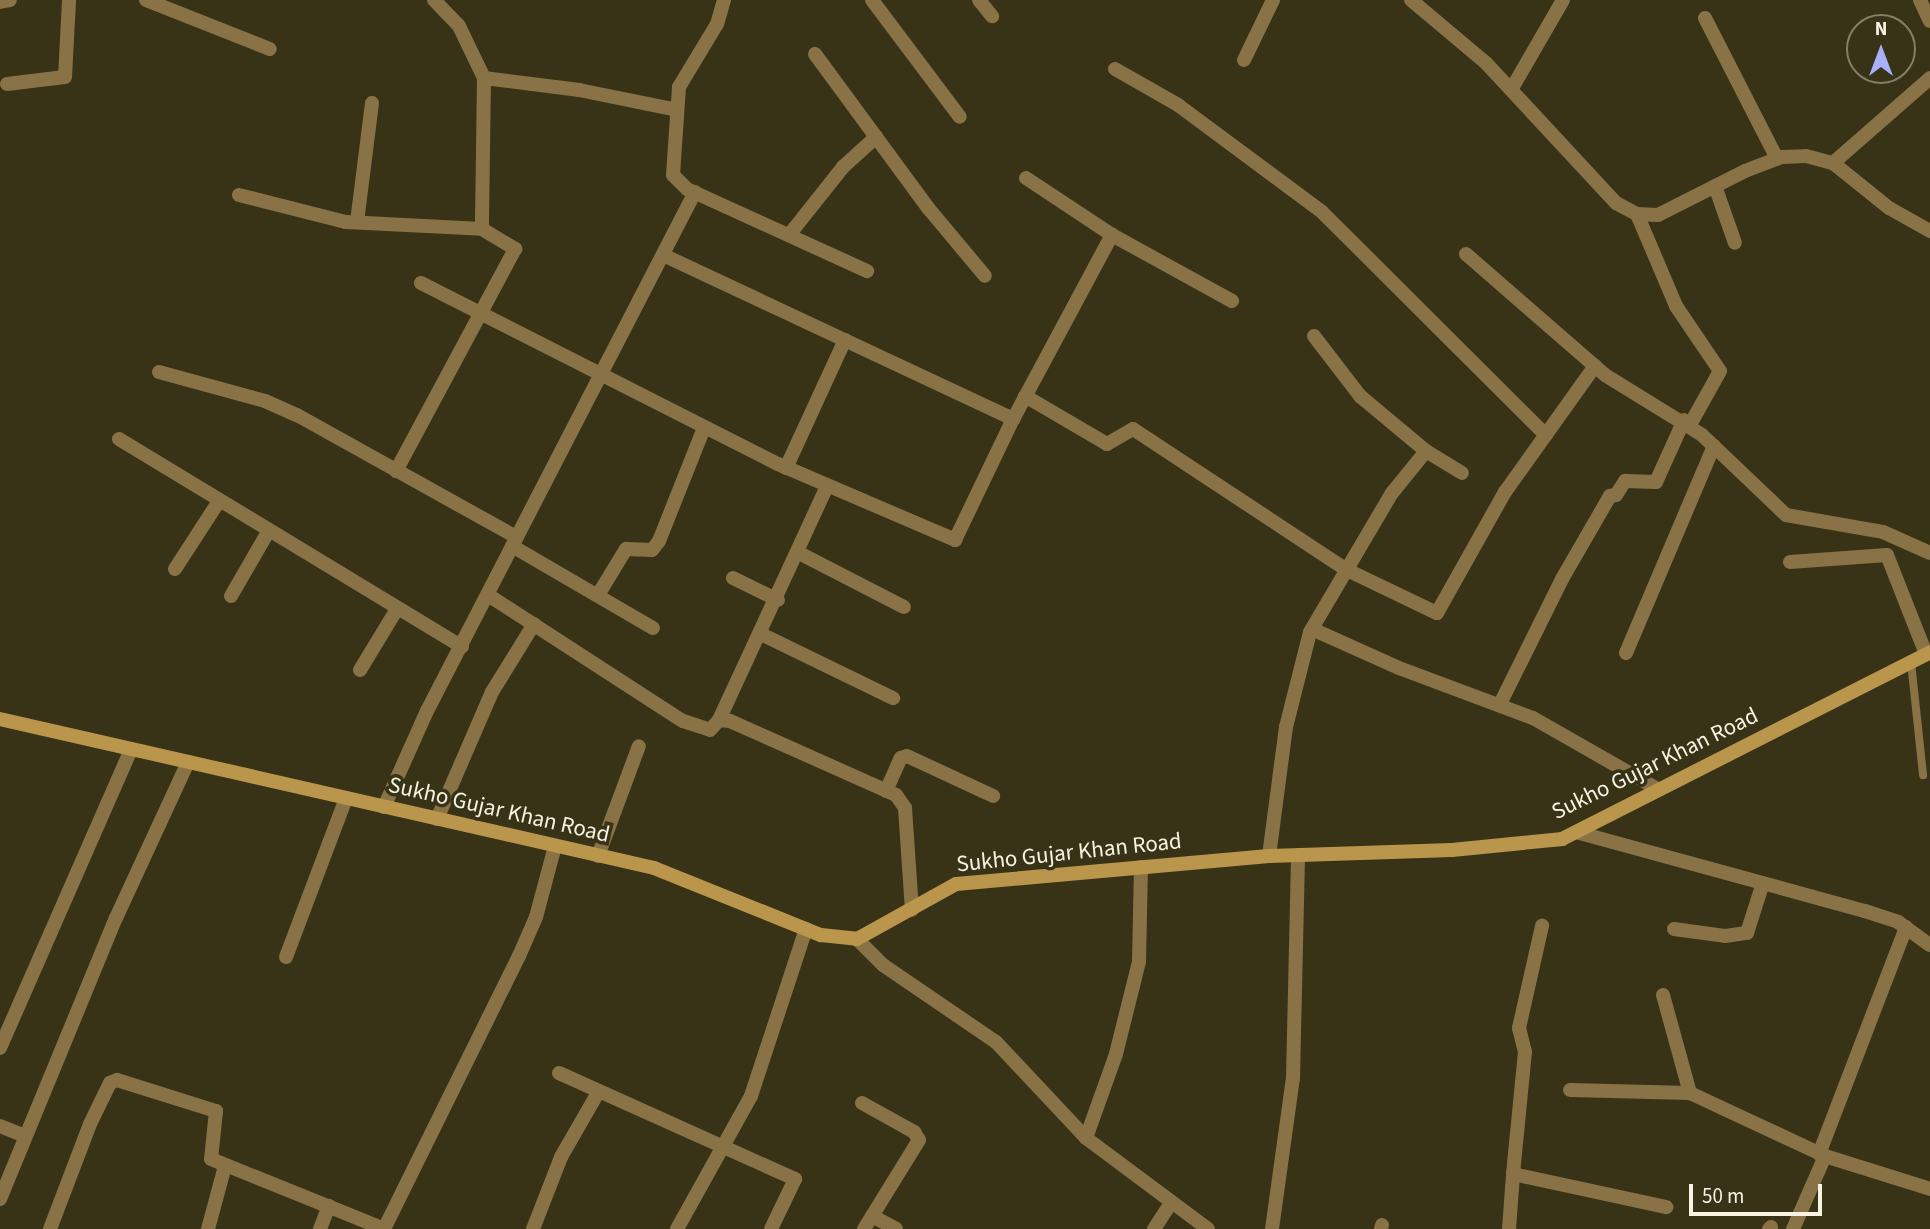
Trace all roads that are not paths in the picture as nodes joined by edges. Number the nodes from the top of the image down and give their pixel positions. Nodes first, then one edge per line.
1 (10, 0) edge
2 (69, 0) edge
3 (146, 0) edge
4 (434, 0) edge
5 (724, 0) edge
6 (872, 0) edge
7 (979, 0) edge
8 (1273, 0) edge
9 (1411, 0) edge
10 (1563, 0) edge
11 (1920, 0) edge
12 (0, 2) edge
13 (992, 16) dead end
14 (1706, 18) dead end
15 (1930, 21) edge
16 (270, 49) dead end
17 (815, 54) dead end
18 (1244, 60) dead end
19 (1115, 69) dead end
20 (1930, 78) edge
21 (484, 79) junction
22 (7, 84) dead end
23 (1511, 90) junction
24 (372, 103) dead end
25 (677, 110) junction
26 (960, 117) dead end
27 (876, 137) junction
28 (1777, 159) junction
29 (1833, 163) junction
30 (1026, 178) dead end
31 (1715, 186) junction
32 (695, 192) junction
33 (239, 195) dead end
34 (1637, 215) junction
35 (357, 222) junction
36 (482, 229) junction
37 (1930, 231) edge
38 (789, 235) junction
39 (1112, 235) junction
40 (1735, 243) dead end
41 (1466, 254) dead end
42 (663, 255) junction
43 (867, 271) dead end
44 (985, 276) dead end
45 (421, 283) dead end
46 (1232, 302) dead end
47 (482, 315) junction
48 (1314, 336) dead end
49 (845, 340) junction
50 (1595, 366) junction
51 (159, 372) dead end
52 (602, 377) junction
53 (1025, 396) junction
54 (1013, 419) junction
55 (1687, 423) junction
56 (704, 428) junction
57 (1546, 435) junction
58 (119, 439) dead end
59 (1714, 446) junction
60 (1426, 451) junction
61 (786, 468) junction
62 (396, 471) junction
63 (1462, 473) dead end
64 (827, 486) junction
65 (219, 501) junction
66 (268, 532) junction
67 (514, 542) junction
68 (799, 553) junction
69 (1930, 553) edge
70 (1790, 562) dead end
71 (175, 569) dead end
72 (1345, 569) junction
73 (733, 578) dead end
74 (488, 595) junction
75 (598, 595) junction
76 (231, 596) dead end
77 (778, 600) junction
78 (904, 607) dead end
79 (397, 609) junction
80 (534, 624) junction
81 (653, 628) dead end
82 (1312, 629) junction
83 (761, 635) junction
84 (462, 647) junction
85 (1626, 653) dead end
86 (1928, 653) edge
87 (1911, 662) junction
88 (360, 670) dead end
89 (893, 698) dead end
90 (1500, 704) junction
91 (0, 719) edge
92 (719, 720) junction
93 (639, 746) dead end
94 (131, 749) junction
95 (188, 762) junction
96 (1923, 775) dead end
97 (1659, 790) junction
98 (886, 791) junction
99 (992, 796) dead end
100 (346, 798) junction
101 (384, 807) junction
102 (437, 819) junction
103 (1576, 832) junction
104 (555, 846) junction
105 (1298, 855) junction
106 (598, 856) junction
107 (1269, 856) junction
108 (1142, 867) junction
109 (1763, 883) junction
110 (912, 910) junction
111 (1542, 926) dead end
112 (1906, 927) junction
113 (806, 929) junction
114 (1674, 929) dead end
115 (857, 939) junction
116 (1930, 944) edge
117 (286, 957) dead end
118 (1663, 995) dead end
119 (0, 1048) edge
120 (559, 1073) dead end
121 (1570, 1090) dead end
122 (599, 1091) junction
123 (1690, 1093) junction
124 (862, 1102) dead end
125 (0, 1126) edge
126 (25, 1136) junction
127 (1086, 1138) junction
128 (722, 1146) junction
129 (1822, 1155) junction
130 (225, 1166) junction
131 (1513, 1174) junction
132 (1930, 1189) edge
133 (0, 1199) edge
134 (1171, 1203) junction
135 (329, 1206) junction
136 (1666, 1207) dead end
137 (872, 1216) junction
138 (50, 1229) edge
139 (208, 1229) edge
140 (320, 1229) edge
141 (384, 1229) edge
142 (533, 1229) edge
143 (677, 1229) edge
144 (771, 1229) edge
145 (864, 1229) edge
146 (896, 1229) edge
147 (1154, 1229) edge
148 (1208, 1229) edge
149 (1272, 1229) edge
150 (1509, 1229) edge
151 (1793, 1229) edge

1 - 12 street
2 - 22 street
3 - 16 street
4 - 21 street
5 - 25 street
6 - 26 street
7 - 13 street
8 - 18 street
9 - 23 street
10 - 23 street
11 - 15 street
14 - 28 street
17 - 27 street
19 - 57 street
20 - 29 street
21 - 25 street
21 - 36 street
23 - 34 street
24 - 35 street
25 - 32 street
27 - 38 street
27 - 44 street
28 - 29 street
28 - 31 street
29 - 37 street
30 - 39 street
31 - 34 street
31 - 40 street
32 - 38 street
32 - 42 street
33 - 35 street
34 - 55 street
35 - 36 street
36 - 47 street
38 - 43 street
39 - 46 street
39 - 53 street
41 - 50 street
42 - 49 street
42 - 52 street
45 - 47 street
47 - 52 street
47 - 62 street
48 - 60 street
49 - 54 street
49 - 61 street
50 - 55 street
50 - 57 street
51 - 62 street
52 - 56 street
52 - 67 street
53 - 54 street
53 - 72 street
54 - 64 street
55 - 59 street
55 - 90 street
56 - 61 street
56 - 75 street
57 - 72 street
58 - 65 street
59 - 69 street
59 - 85 street
60 - 63 street
60 - 72 street
61 - 64 street
62 - 67 street
64 - 68 street
65 - 66 street
65 - 71 street
66 - 76 street
66 - 79 street
67 - 74 street
67 - 75 street
68 - 77 street
68 - 78 street
70 - 86 street
72 - 82 street
73 - 77 street
74 - 80 street
74 - 84 street
75 - 81 street
77 - 83 street
79 - 84 street
79 - 88 street
80 - 92 street
80 - 102 street
82 - 90 street
82 - 107 street
83 - 89 street
83 - 92 street
84 - 101 street
86 - 87 main road, Sukho Gujar Khan Road
87 - 96 lane
87 - 97 main road, Sukho Gujar Khan Road
90 - 97 street
91 - 94 main road, Sukho Gujar Khan Road
92 - 98 street
93 - 106 street
94 - 95 main road, Sukho Gujar Khan Road
94 - 119 street
95 - 100 main road, Sukho Gujar Khan Road
95 - 126 street
97 - 103 main road, Sukho Gujar Khan Road
98 - 99 street
98 - 110 street
100 - 101 main road, Sukho Gujar Khan Road
100 - 117 street
101 - 102 main road, Sukho Gujar Khan Road
102 - 104 main road, Sukho Gujar Khan Road
103 - 105 main road, Sukho Gujar Khan Road
103 - 109 street
104 - 106 main road, Sukho Gujar Khan Road
104 - 141 street
105 - 107 main road, Sukho Gujar Khan Road
105 - 149 street
106 - 113 main road, Sukho Gujar Khan Road
107 - 108 main road, Sukho Gujar Khan Road
108 - 110 main road, Sukho Gujar Khan Road
108 - 127 street
109 - 112 street
109 - 114 street
110 - 115 main road, Sukho Gujar Khan Road
111 - 131 street
112 - 116 street
112 - 129 street
113 - 115 main road, Sukho Gujar Khan Road
113 - 128 street
115 - 127 street
118 - 123 street
120 - 122 street
121 - 123 street
122 - 128 street
122 - 142 street
123 - 129 street
124 - 137 street
125 - 126 street
126 - 133 street
127 - 134 street
128 - 143 street
128 - 144 street
129 - 132 street
129 - 151 street
130 - 135 street
130 - 138 street
130 - 139 street
131 - 136 street
131 - 150 street
134 - 147 street
134 - 148 street
135 - 140 street
135 - 141 street
137 - 145 street
137 - 146 street

